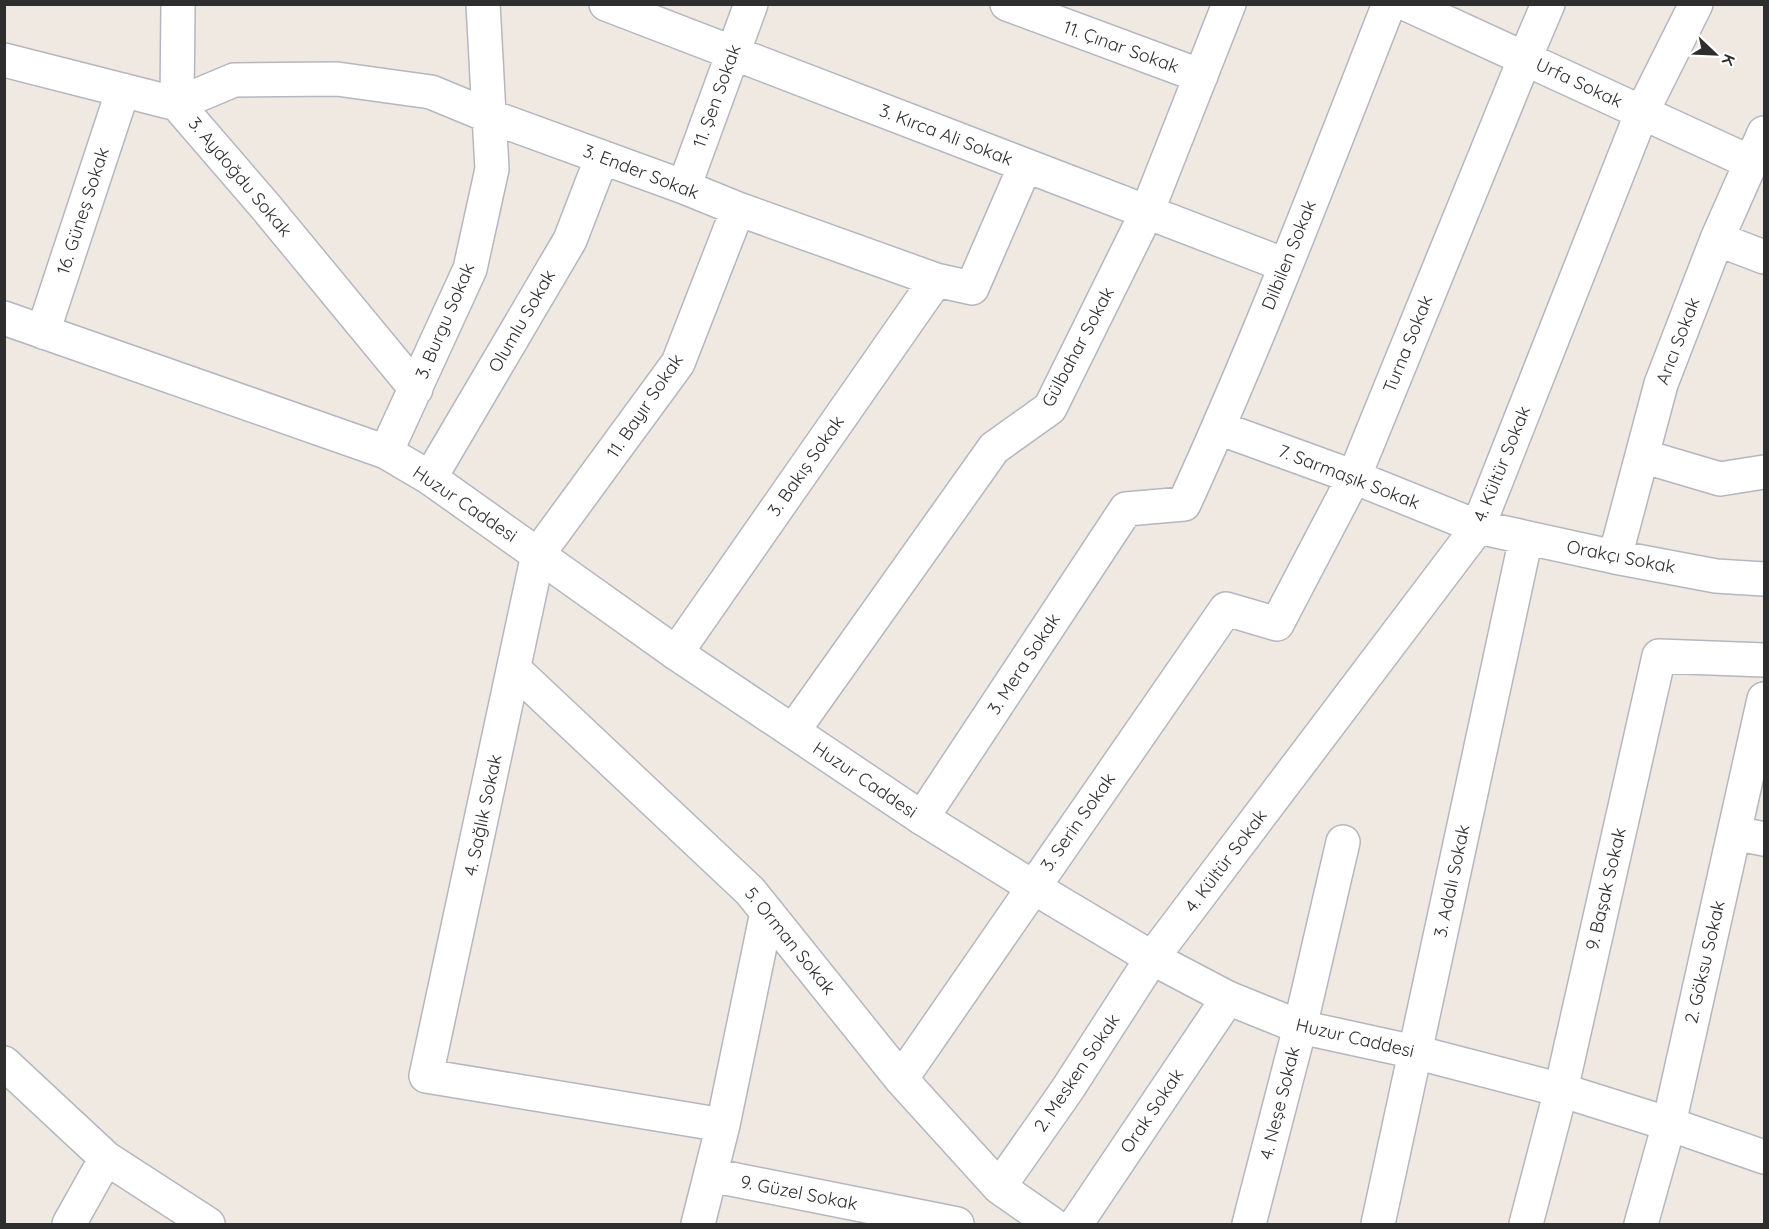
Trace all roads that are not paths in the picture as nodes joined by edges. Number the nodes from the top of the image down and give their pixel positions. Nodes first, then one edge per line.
1 (178, 4) edge
2 (483, 4) edge
3 (606, 4) edge
4 (751, 4) edge
5 (1006, 4) edge
6 (1229, 4) edge
7 (1389, 4) edge
8 (1406, 4) edge
9 (1548, 4) edge
10 (1696, 4) edge
11 (733, 53) junction
12 (1525, 58) junction
13 (4, 60) edge
14 (1201, 76) junction
15 (123, 90) junction
16 (177, 104) junction
17 (1642, 112) junction
18 (489, 116) junction
19 (1764, 133) edge
20 (602, 157) junction
21 (1752, 163) junction
22 (1025, 166) junction
23 (684, 187) junction
24 (738, 209) junction
25 (1147, 212) junction
26 (1717, 239) junction
27 (1764, 257) edge
28 (1285, 265) junction
29 (936, 280) junction
30 (4, 318) edge
31 (43, 332) junction
32 (416, 388) junction
33 (1219, 428) junction
34 (386, 452) junction
35 (1642, 456) junction
36 (1764, 472) edge
37 (1354, 477) junction
38 (430, 478) junction
39 (1126, 509) joint
40 (1478, 527) junction
41 (1526, 538) junction
42 (538, 554) junction
43 (1615, 557) junction
44 (1764, 579) edge
45 (1277, 624) joint
46 (676, 653) junction
47 (1764, 660) edge
48 (514, 669) junction
49 (1764, 699) edge
50 (793, 731) junction
51 (922, 818) junction
52 (1750, 836) edge
53 (1343, 842) dead end
54 (1033, 887) junction
55 (767, 912) junction
56 (1152, 958) junction
57 (1228, 998) junction
58 (1300, 1027) junction
59 (1415, 1052) junction
60 (4, 1063) edge
61 (901, 1079) junction
62 (1561, 1090) junction
63 (1669, 1124) junction
64 (723, 1125) junction
65 (1764, 1157) edge
66 (106, 1158) junction
67 (711, 1175) junction
68 (999, 1187) junction
69 (69, 1224) edge
70 (208, 1224) edge
71 (698, 1224) edge
72 (957, 1224) edge
73 (1052, 1224) edge
74 (1076, 1224) edge
75 (1249, 1224) edge
76 (1378, 1224) edge
77 (1526, 1224) edge
78 (1641, 1224) edge

1 - 16 street
2 - 18 street, 3. Burgu Sokak
3 - 11 street, 3. Kırca Ali Sokak
4 - 11 street, 11. Şen Sokak
5 - 14 street, 11. Çınar Sokak
6 - 14 street, Gülbahar Sokak
7 - 28 street, Dilbilen Sokak
8 - 12 street, Urfa Sokak
9 - 12 street, Turna Sokak
10 - 17 street, 4. Kültür Sokak
11 - 22 street, 3. Kırca Ali Sokak
11 - 23 street, 11. Şen Sokak
12 - 17 street, Urfa Sokak
12 - 37 street, Turna Sokak
13 - 15 street, 3. Aydoğdu Sokak
14 - 25 street, Gülbahar Sokak
15 - 16 street, 3. Aydoğdu Sokak
15 - 31 street, 16. Güneş Sokak
16 - 18 street, 3. Ender Sokak
16 - 32 street, 3. Aydoğdu Sokak
17 - 21 street, Urfa Sokak
17 - 40 street, 4. Kültür Sokak
18 - 20 street, 3. Ender Sokak
18 - 32 street, 3. Burgu Sokak
19 - 21 street, Arıcı Sokak
20 - 23 street, 3. Ender Sokak
20 - 38 street, Olumlu Sokak
21 - 26 street, Arıcı Sokak
22 - 25 street, 3. Kırca Ali Sokak
22 - 29 street, 3. Ender Sokak
23 - 24 street, 3. Ender Sokak
24 - 29 street, 3. Ender Sokak
24 - 42 street, 11. Bayır Sokak
25 - 28 street, 3. Kırca Ali Sokak
25 - 50 street, Gülbahar Sokak
26 - 27 street
26 - 35 street, Arıcı Sokak
28 - 33 street, Dilbilen Sokak
29 - 46 street, 3. Bakış Sokak
30 - 31 street, Huzur Caddesi
31 - 34 street, Huzur Caddesi
32 - 34 street, 3. Burgu Sokak
33 - 37 street, 7. Sarmaşık Sokak
33 - 39 street, Dilbilen Sokak
34 - 38 street, Huzur Caddesi
35 - 36 street
35 - 43 street, Arıcı Sokak
37 - 40 street, 7. Sarmaşık Sokak
37 - 45 street, Turna Sokak
38 - 42 street, Huzur Caddesi
39 - 51 street, 3. Mera Sokak
40 - 41 street, Orakçı Sokak
40 - 56 street, 4. Kültür Sokak
41 - 43 street, Orakçı Sokak
41 - 59 street, 3. Adalı Sokak
42 - 46 street, Huzur Caddesi
42 - 48 street, 4. Sağlık Sokak
43 - 44 street, Orakçı Sokak
45 - 54 street, 3. Serin Sokak
46 - 50 street, Huzur Caddesi
47 - 62 street, 9. Başak Sokak
48 - 55 street, 5. Orman Sokak
48 - 64 street, 4. Sağlık Sokak
49 - 52 street, 2. Göksu Sokak
50 - 51 street, Huzur Caddesi
51 - 54 street, Huzur Caddesi
52 - 63 street, 2. Göksu Sokak
53 - 58 street, 4. Neşe Sokak
54 - 56 street, Huzur Caddesi
54 - 61 street, 3. Serin Sokak
55 - 61 street, 5. Orman Sokak
55 - 64 street
56 - 57 street, Huzur Caddesi
56 - 68 street, 2. Mesken Sokak
57 - 58 street, Huzur Caddesi
57 - 74 street, Orak Sokak
58 - 59 street, Huzur Caddesi
58 - 75 street, 4. Neşe Sokak
59 - 62 street, Huzur Caddesi
59 - 76 street, 3. Adalı Sokak
60 - 66 street
61 - 68 street, 5. Orman Sokak
62 - 63 street, Huzur Caddesi
62 - 77 street, 9. Başak Sokak
63 - 65 street, Huzur Caddesi
63 - 78 street, 2. Göksu Sokak
64 - 67 street
66 - 69 street
66 - 70 street
67 - 71 street
67 - 72 street, 9. Güzel Sokak
68 - 73 street, 5. Orman Sokak

